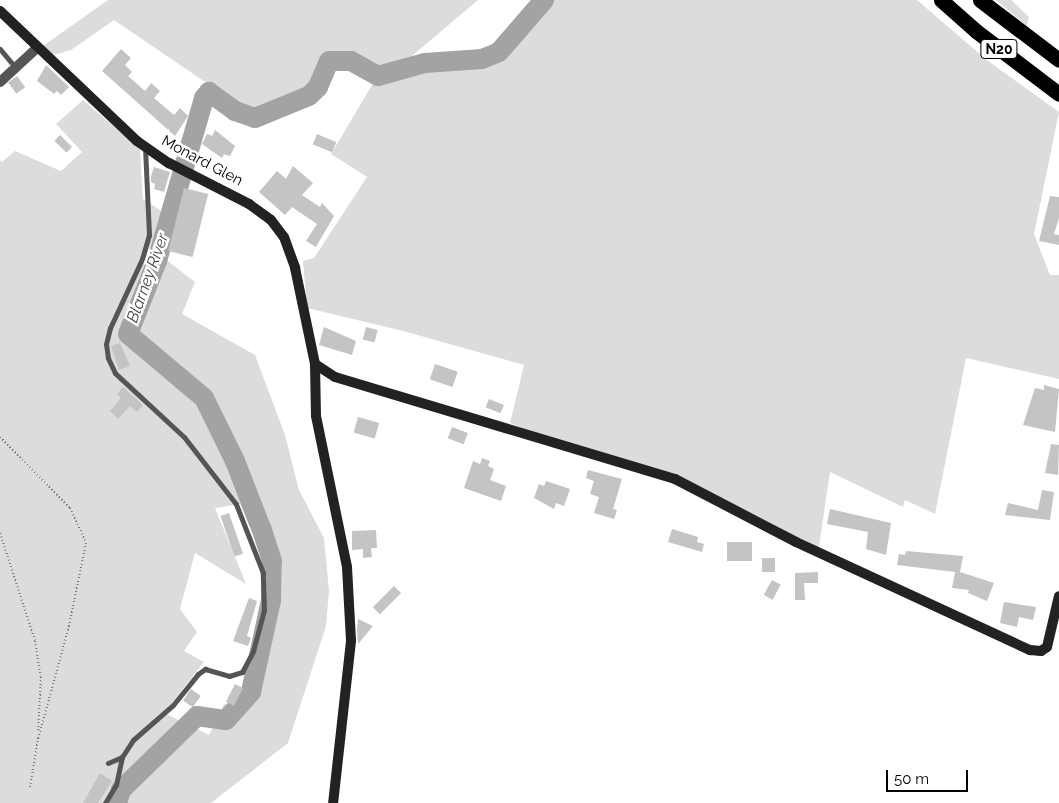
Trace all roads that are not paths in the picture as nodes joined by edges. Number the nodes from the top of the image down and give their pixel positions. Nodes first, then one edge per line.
1 (941, 0) edge
2 (980, 0) edge
3 (0, 11) edge
4 (37, 48) junction
5 (0, 49) edge
6 (1059, 60) edge
7 (11, 62) dead end
8 (0, 82) edge
9 (1059, 94) edge
10 (144, 146) junction
11 (315, 364) junction
12 (1059, 596) edge
13 (122, 757) junction
14 (108, 763) dead end
15 (105, 803) edge
16 (333, 803) edge

1 - 9 highway, N20
2 - 6 highway, N20
3 - 4 street, Monard Glen
4 - 8 street
4 - 10 street, Monard Glen
5 - 7 lane
10 - 11 street, Monard Glen
10 - 13 lane
11 - 12 street
11 - 16 street, Monard Glen
13 - 14 lane
13 - 15 lane

